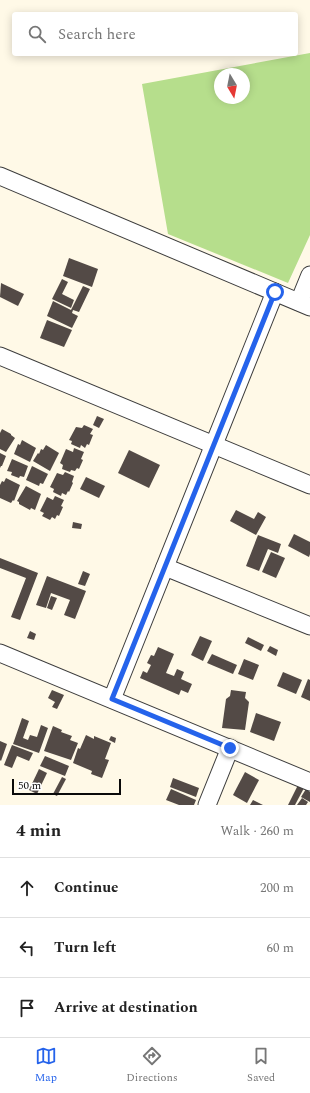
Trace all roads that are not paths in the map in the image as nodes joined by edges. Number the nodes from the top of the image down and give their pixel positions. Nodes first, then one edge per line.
1 (0, 176) edge
2 (310, 275) edge
3 (275, 292) junction
4 (304, 304) edge
5 (0, 356) edge
6 (214, 445) junction
7 (310, 485) edge
8 (165, 567) junction
9 (310, 626) edge
10 (0, 653) edge
11 (112, 699) junction
12 (230, 748) junction
13 (310, 782) edge
14 (208, 805) edge

1 - 3 street
2 - 4 street
3 - 4 street
3 - 6 street
5 - 6 street
6 - 7 street
6 - 8 street
8 - 9 street
8 - 11 street
10 - 11 street
11 - 12 street
12 - 13 street
12 - 14 street

